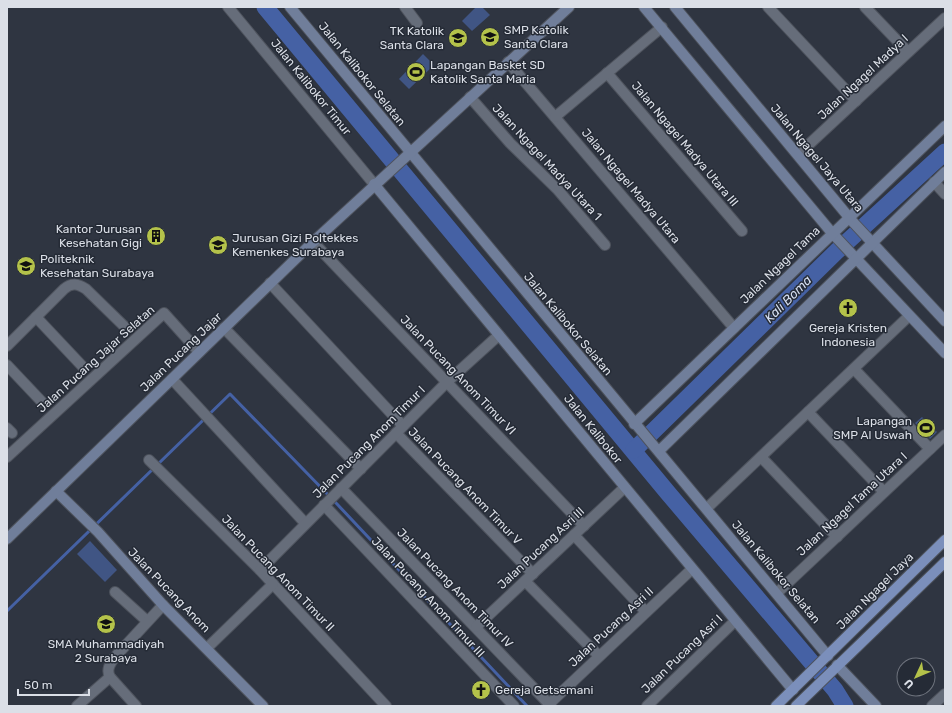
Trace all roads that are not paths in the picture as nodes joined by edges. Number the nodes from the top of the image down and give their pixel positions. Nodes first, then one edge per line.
1 (228, 7) edge
2 (290, 7) edge
3 (405, 7) edge
4 (569, 7) edge
5 (644, 7) edge
6 (768, 7) edge
7 (865, 7) edge
8 (679, 8) edge
9 (945, 18) edge
10 (418, 23) dead end
11 (662, 27) junction
12 (908, 52) junction
13 (508, 62) junction
14 (607, 73) junction
15 (470, 97) junction
16 (856, 101) junction
17 (555, 117) junction
18 (945, 126) edge
19 (409, 152) junction
20 (801, 157) junction
21 (945, 172) edge
22 (934, 182) junction
23 (374, 184) junction
24 (945, 194) edge
25 (851, 218) junction
26 (742, 231) dead end
27 (834, 235) junction
28 (869, 240) junction
29 (313, 242) junction
30 (605, 244) dead end
31 (852, 255) junction
32 (270, 283) junction
33 (909, 316) junction
34 (36, 317) junction
35 (945, 321) edge
36 (126, 328) dead end
37 (224, 328) junction
38 (734, 328) junction
39 (499, 335) junction
40 (7, 346) edge
41 (199, 352) junction
42 (945, 353) edge
43 (7, 365) edge
44 (84, 368) dead end
45 (854, 369) junction
46 (172, 379) junction
47 (447, 382) junction
48 (42, 402) dead end
49 (808, 412) junction
50 (636, 426) junction
51 (399, 430) junction
52 (945, 434) edge
53 (657, 449) junction
54 (930, 449) junction
55 (7, 457) edge
56 (761, 457) junction
57 (149, 460) dead end
58 (360, 469) junction
59 (624, 488) junction
60 (56, 491) junction
61 (884, 492) junction
62 (331, 497) junction
63 (707, 508) junction
64 (305, 523) junction
65 (584, 526) junction
66 (574, 535) junction
67 (837, 537) junction
68 (7, 539) edge
69 (945, 540) edge
70 (945, 562) edge
71 (692, 569) junction
72 (260, 570) junction
73 (529, 578) junction
74 (273, 584) junction
75 (115, 592) dead end
76 (777, 593) junction
77 (163, 605) junction
78 (646, 612) junction
79 (147, 621) junction
80 (735, 621) junction
81 (476, 627) junction
82 (207, 648) junction
83 (599, 656) junction
84 (826, 658) junction
85 (835, 668) junction
86 (110, 677) junction
87 (793, 690) junction
88 (945, 694) edge
89 (802, 704) edge
90 (550, 705) edge
91 (77, 706) edge
92 (136, 706) edge
93 (263, 706) edge
94 (386, 706) edge
95 (514, 706) edge
96 (647, 706) edge
97 (776, 706) edge
98 (876, 706) edge
99 (932, 706) edge

1 - 23 street, Jalan Kalibokor Timur
2 - 19 street, Jalan Kalibokor Selatan
3 - 10 street
4 - 13 street, Jalan Pucang Jajar
5 - 11 street
6 - 16 street
7 - 12 street
8 - 20 street, Jalan Ngagel Jaya Utara
9 - 12 street, Jalan Ngagel Madya I
11 - 14 street
11 - 27 street
12 - 16 street, Jalan Ngagel Madya I
13 - 15 street, Jalan Pucang Jajar
13 - 17 street, Jalan Ngagel Madya Utara
14 - 17 street
14 - 26 street, Jalan Ngagel Madya Utara III
15 - 19 street, Jalan Pucang Jajar
15 - 30 street, Jalan Ngagel Madya Utara 1
16 - 20 street, Jalan Ngagel Madya I
17 - 38 street, Jalan Ngagel Madya Utara
18 - 25 street, Jalan Ngagel Tama
19 - 23 street, Jalan Pucang Jajar
19 - 50 street, Jalan Kalibokor Selatan
20 - 25 street, Jalan Ngagel Jaya Utara
21 - 22 street
22 - 24 street
22 - 28 street
23 - 29 street, Jalan Pucang Jajar
23 - 39 street, Jalan Kalibokor
25 - 27 street, Jalan Ngagel Tama
25 - 28 street, Jalan Ngagel Jaya Utara
27 - 31 street
27 - 38 street, Jalan Ngagel Tama
28 - 31 street
28 - 35 street, Jalan Ngagel Jaya Utara
29 - 32 street, Jalan Pucang Jajar
29 - 47 street, Jalan Pucang Anom Timur VI
31 - 33 street
31 - 53 street
32 - 37 street, Jalan Pucang Jajar
32 - 51 street, Jalan Pucang Anom Timur V
33 - 42 street
33 - 45 street
34 - 36 street
34 - 40 street
34 - 44 street
37 - 41 street, Jalan Pucang Jajar
37 - 58 street
38 - 50 street, Jalan Ngagel Tama
39 - 47 street, Jalan Pucang Anom Timur I
39 - 59 street, Jalan Kalibokor
41 - 46 street, Jalan Pucang Jajar
41 - 55 street, Jalan Pucang Jajar Selatan
43 - 48 street
45 - 49 street
45 - 54 street
46 - 60 street, Jalan Pucang Jajar
46 - 64 street
47 - 51 street, Jalan Pucang Anom Timur I
47 - 65 street, Jalan Pucang Anom Timur VI
49 - 56 street
49 - 61 street
50 - 53 street, Jalan Kalibokor Selatan
51 - 58 street, Jalan Pucang Anom Timur I
51 - 73 street, Jalan Pucang Anom Timur V
52 - 54 street, Jalan Ngagel Tama Utara I
53 - 63 street, Jalan Kalibokor Selatan
54 - 61 street, Jalan Ngagel Tama Utara I
56 - 63 street
56 - 67 street
57 - 72 street, Jalan Pucang Anom Timur II
58 - 62 street, Jalan Pucang Anom Timur I
59 - 65 street, Jalan Pucang Asri III
59 - 71 street, Jalan Kalibokor
60 - 68 street, Jalan Pucang Jajar
60 - 77 street, Jalan Pucang Anom
61 - 67 street, Jalan Ngagel Tama Utara I
62 - 64 street, Jalan Pucang Anom Timur I
62 - 81 street, Jalan Pucang Anom Timur IV
62 - 95 street, Jalan Pucang Anom Timur III
63 - 76 street, Jalan Kalibokor Selatan
64 - 72 street, Jalan Pucang Anom Timur I
65 - 66 street, Jalan Pucang Asri III
66 - 73 street, Jalan Pucang Asri III
66 - 78 street
67 - 76 street, Jalan Ngagel Tama Utara I
69 - 84 main road, Jalan Ngagel Jaya
70 - 85 main road
71 - 78 street, Jalan Pucang Asri II
71 - 80 street, Jalan Kalibokor
72 - 74 street, Jalan Pucang Anom Timur II
73 - 81 street, Jalan Pucang Asri III
73 - 83 street, Jalan Pucang Anom Timur V
74 - 82 street
74 - 94 street, Jalan Pucang Anom Timur II
75 - 79 street
76 - 84 street, Jalan Kalibokor Selatan
77 - 79 street
77 - 82 street, Jalan Pucang Anom
78 - 83 street, Jalan Pucang Asri II
79 - 86 street
80 - 87 street, Jalan Kalibokor
80 - 96 street, Jalan Pucang Asri I
81 - 90 street, Jalan Pucang Anom Timur IV
82 - 93 street, Jalan Pucang Anom
83 - 90 street, Jalan Pucang Asri II
84 - 87 main road, Jalan Ngagel Jaya
85 - 89 main road
85 - 98 street
86 - 91 street
86 - 92 street
87 - 97 main road, Jalan Ngagel Jaya
88 - 99 street

